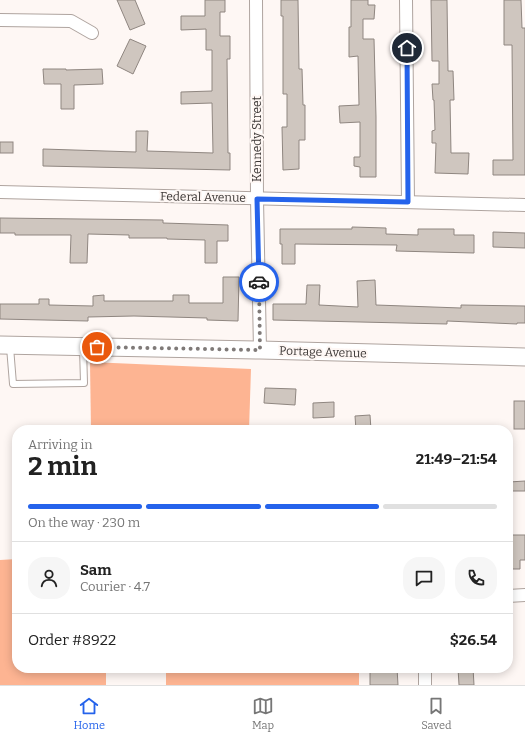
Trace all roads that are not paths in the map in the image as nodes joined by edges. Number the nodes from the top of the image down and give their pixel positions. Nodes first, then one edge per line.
1 (256, 0) edge
2 (406, 0) edge
3 (0, 20) edge
4 (92, 33) dead end
5 (0, 192) edge
6 (257, 199) junction
7 (408, 202) junction
8 (525, 205) edge
9 (5, 346) edge
10 (83, 347) junction
11 (260, 350) junction
12 (525, 357) edge
13 (525, 595) edge
14 (513, 596) edge
15 (425, 673) edge
16 (425, 685) edge

1 - 6 street, Kennedy Street
2 - 7 street
3 - 4 street
5 - 6 street, Federal Avenue
6 - 7 street, Federal Avenue
6 - 11 street, Kennedy Street
7 - 8 street, Federal Avenue
9 - 10 street, Portage Avenue
9 - 10 lane
10 - 11 street, Portage Avenue
11 - 12 street, Portage Avenue
13 - 14 street
15 - 16 street

